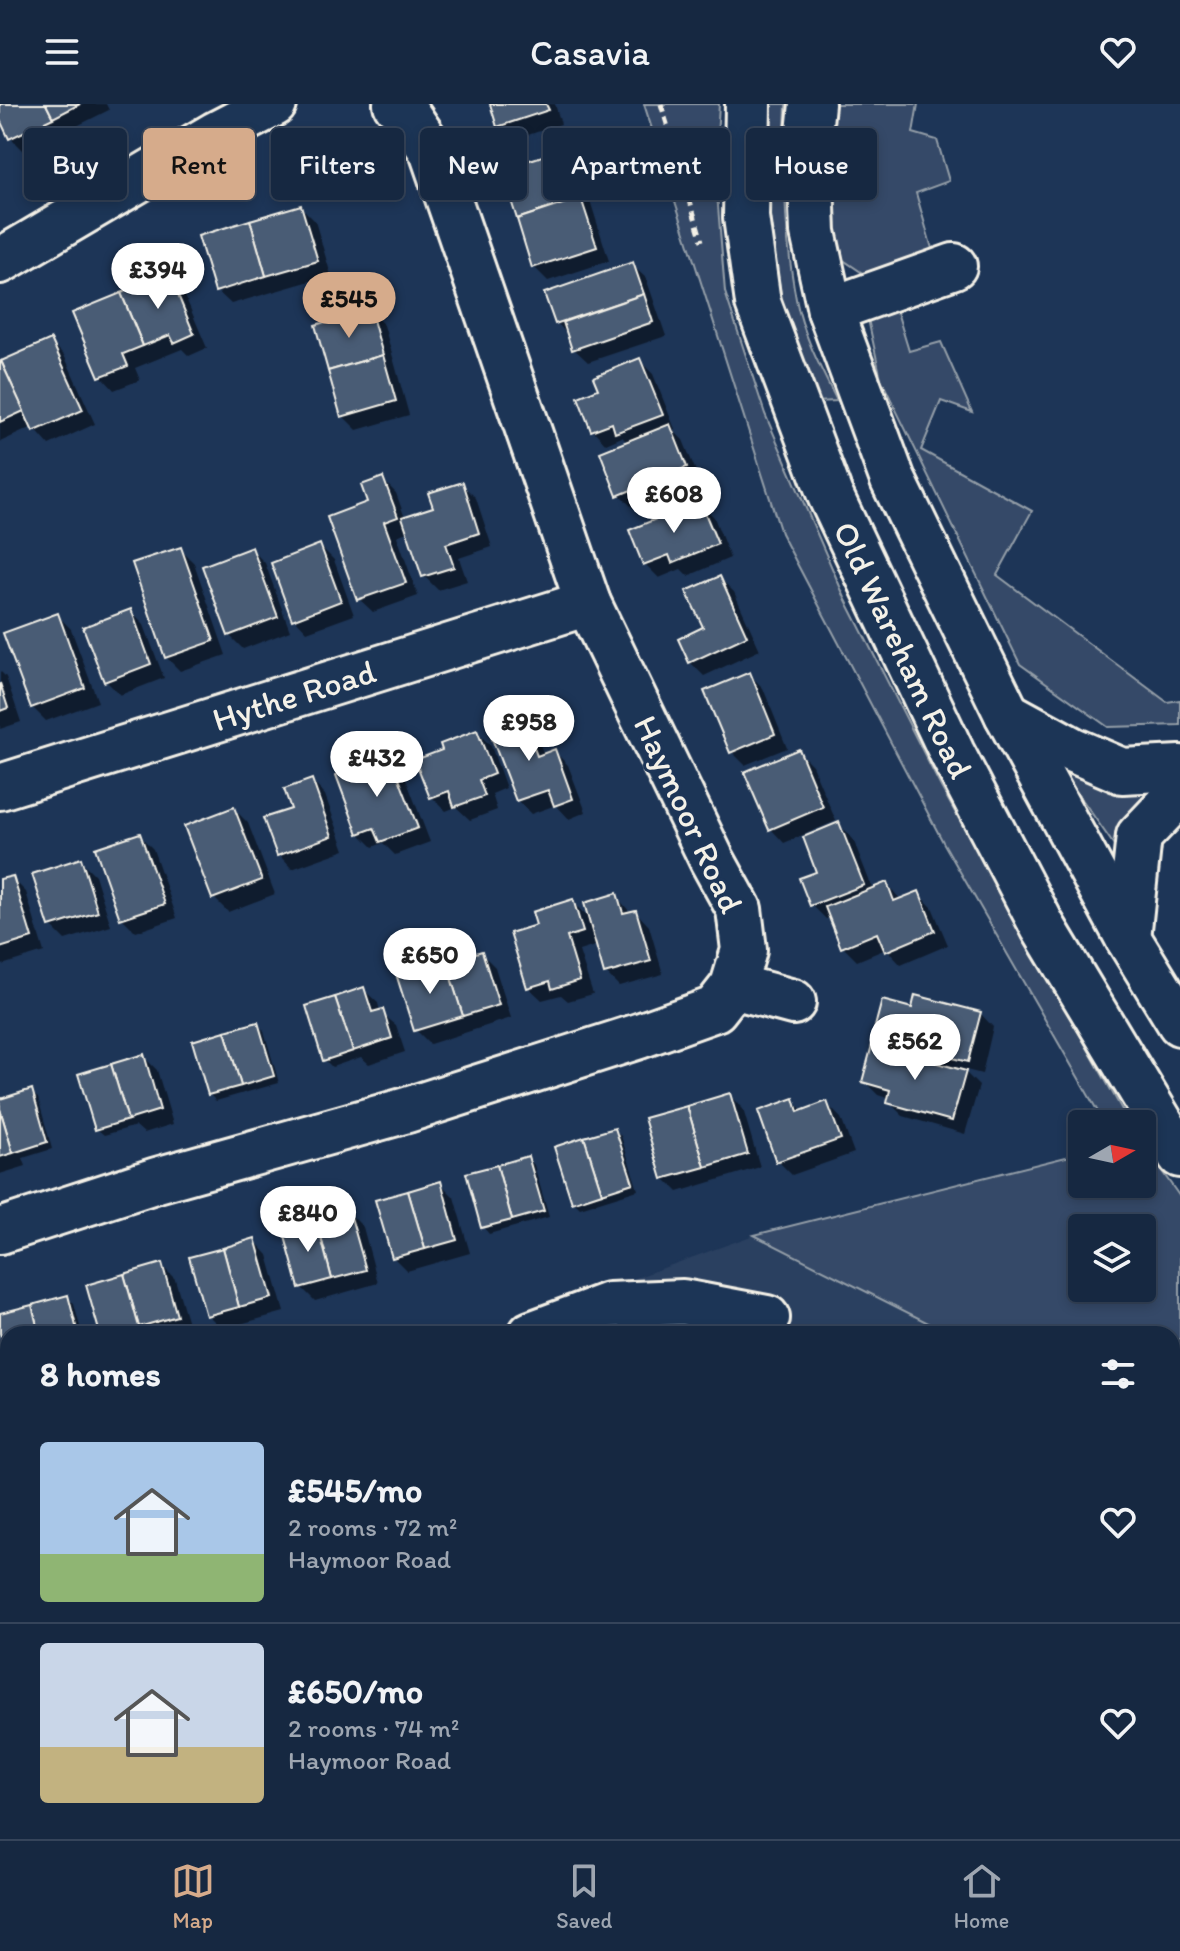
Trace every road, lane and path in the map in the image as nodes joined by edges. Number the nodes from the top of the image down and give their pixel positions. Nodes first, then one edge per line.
1 (274, 104) edge
2 (396, 104) edge
3 (748, 104) edge
4 (812, 104) edge
5 (0, 261) edge
6 (954, 266) dead end
7 (830, 310) junction
8 (588, 603) junction
9 (1007, 714) junction
10 (1180, 768) edge
11 (0, 787) edge
12 (1180, 793) edge
13 (1128, 938) junction
14 (733, 986) junction
15 (793, 1002) dead end
16 (1180, 1023) edge
17 (1180, 1155) edge
18 (0, 1231) edge
19 (553, 1326) edge
20 (766, 1326) edge

1 - 5 street
2 - 8 street, Haymoor Road
3 - 17 street, Old Wareham Road
4 - 7 street, Old Wareham Road
6 - 7 street
7 - 9 street, Old Wareham Road
8 - 11 street, Hythe Road
8 - 14 street, Haymoor Road
9 - 10 street
9 - 13 street, Old Wareham Road
12 - 13 street
13 - 16 street, Old Wareham Road
14 - 15 street
14 - 18 street
19 - 20 street

